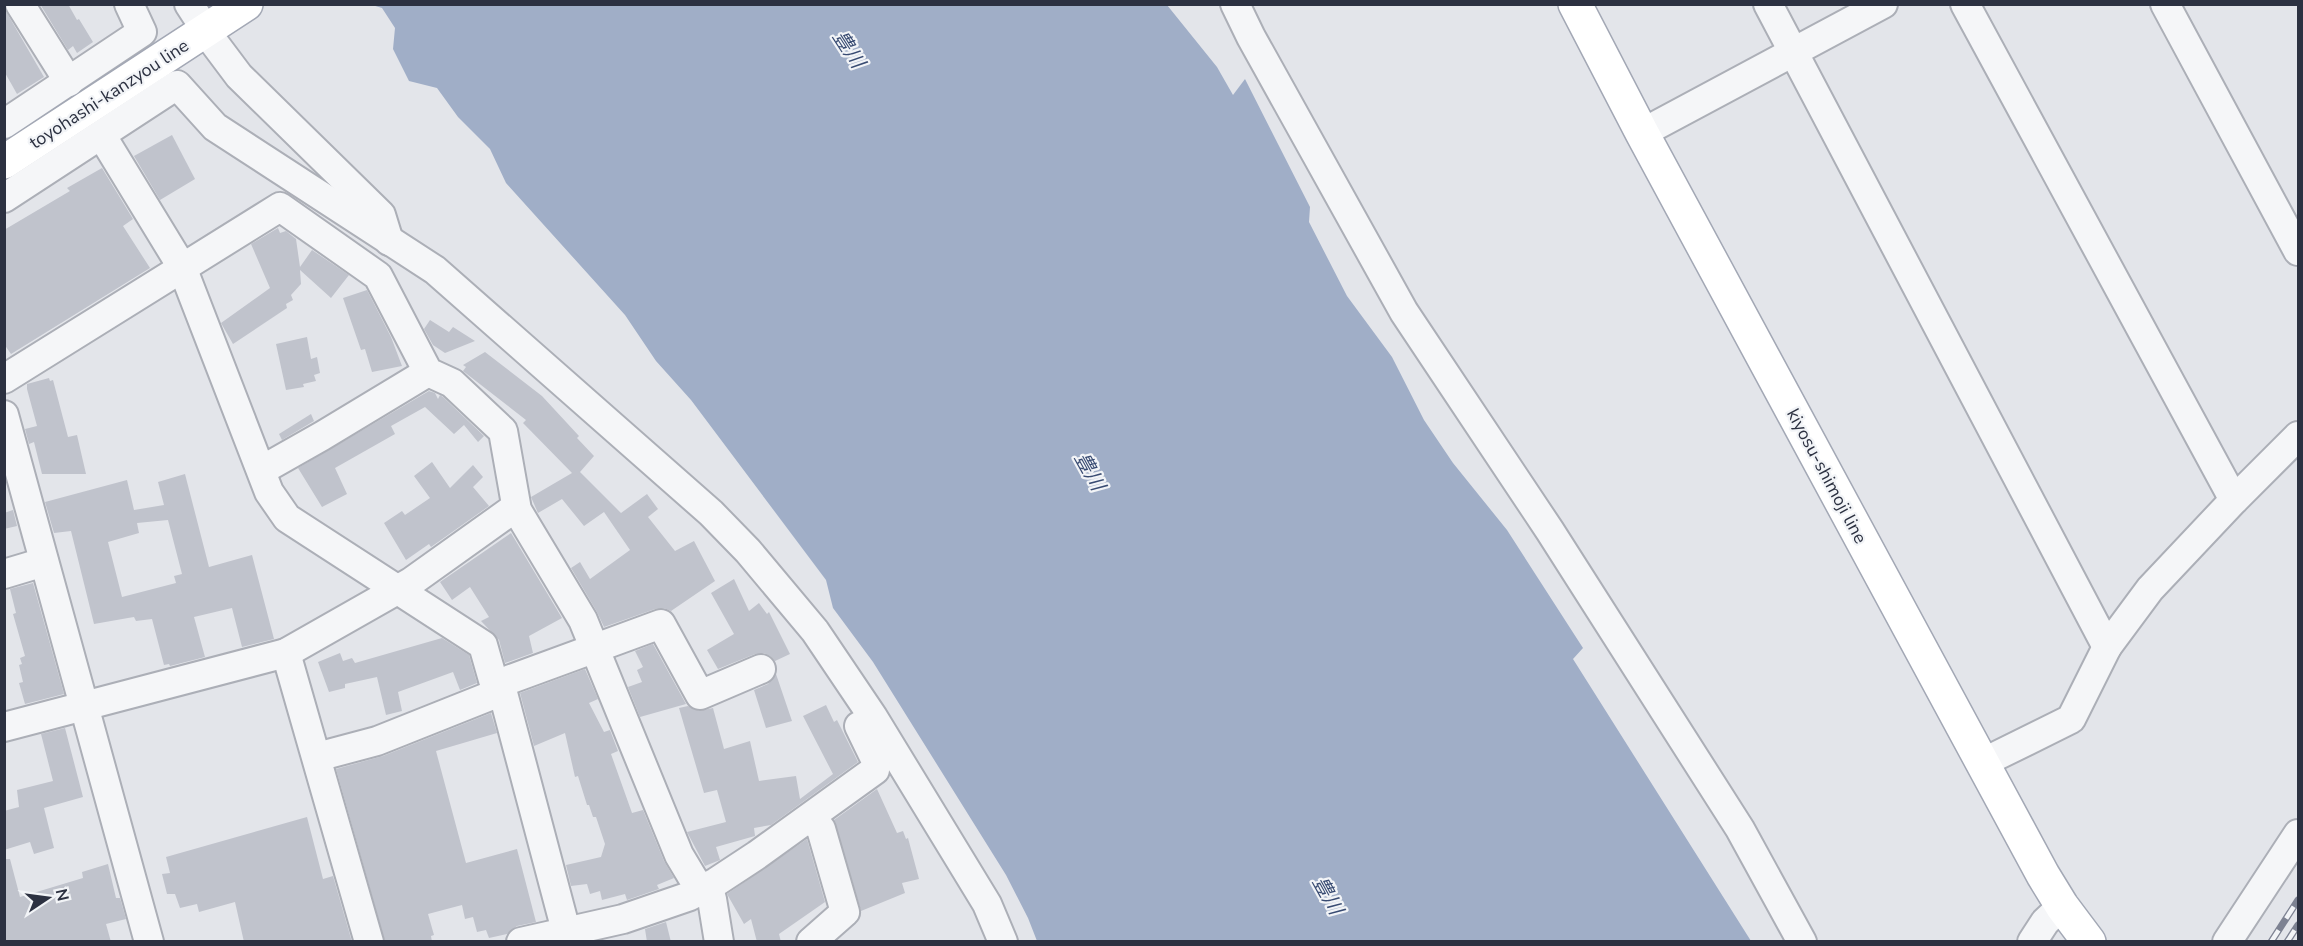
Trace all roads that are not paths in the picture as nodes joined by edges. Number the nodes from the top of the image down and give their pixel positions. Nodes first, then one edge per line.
1 (20, 4) edge
2 (129, 4) edge
3 (246, 4) edge
4 (1235, 4) edge
5 (1575, 4) edge
6 (1768, 4) edge
7 (1883, 4) edge
8 (1965, 4) edge
9 (2165, 4) edge
10 (203, 20) edge
11 (1793, 52) junction
12 (69, 82) junction
13 (4, 124) edge
14 (1642, 133) junction
15 (102, 136) junction
16 (4, 162) edge
17 (4, 198) edge
18 (389, 241) junction
19 (2298, 251) edge
20 (182, 267) junction
21 (428, 372) junction
22 (4, 378) edge
23 (4, 414) edge
24 (2298, 436) edge
25 (262, 470) junction
26 (2234, 500) junction
27 (517, 510) junction
28 (44, 562) junction
29 (4, 574) edge
30 (397, 590) junction
31 (815, 631) junction
32 (2107, 646) junction
33 (596, 648) junction
34 (286, 652) junction
35 (761, 669) dead end
36 (498, 687) junction
37 (84, 705) junction
38 (4, 727) edge
39 (317, 757) junction
40 (1982, 763) junction
41 (811, 818) junction
42 (2298, 834) edge
43 (702, 889) junction
44 (2062, 906) junction
45 (567, 936) edge
46 (149, 942) edge
47 (369, 942) edge
48 (521, 942) edge
49 (719, 942) edge
50 (811, 942) edge
51 (1003, 942) edge
52 (1802, 942) edge
53 (2032, 942) edge
54 (2089, 942) edge
55 (2227, 942) edge

1 - 12 street
2 - 12 street
3 - 10 main road, toyohashi-kanzyou line
4 - 52 street
5 - 14 main road, kiyosu-shimoji line
6 - 11 street
7 - 11 street
8 - 26 street
9 - 19 street
10 - 16 main road, toyohashi-kanzyou line
10 - 18 street
11 - 14 street
11 - 32 street
12 - 13 street
14 - 40 main road, kiyosu-shimoji line
15 - 17 street
15 - 18 street
15 - 20 street
18 - 31 street
20 - 21 street
20 - 22 street
20 - 25 street
21 - 25 street
21 - 27 street
23 - 28 street
24 - 26 street
25 - 30 street
26 - 32 street
27 - 30 street
27 - 33 street
28 - 29 street
28 - 37 street
30 - 34 street
30 - 36 street
31 - 41 street
31 - 51 street
32 - 40 street
33 - 35 street
33 - 36 street
33 - 43 street
34 - 37 street
34 - 39 street
36 - 39 street
36 - 45 street
37 - 38 street
37 - 46 street
39 - 47 street
40 - 44 main road, kiyosu-shimoji line
41 - 43 street
41 - 50 street
42 - 55 street
43 - 45 street
43 - 49 street
44 - 53 street
44 - 54 main road, kiyosu-shimoji line
45 - 48 street

